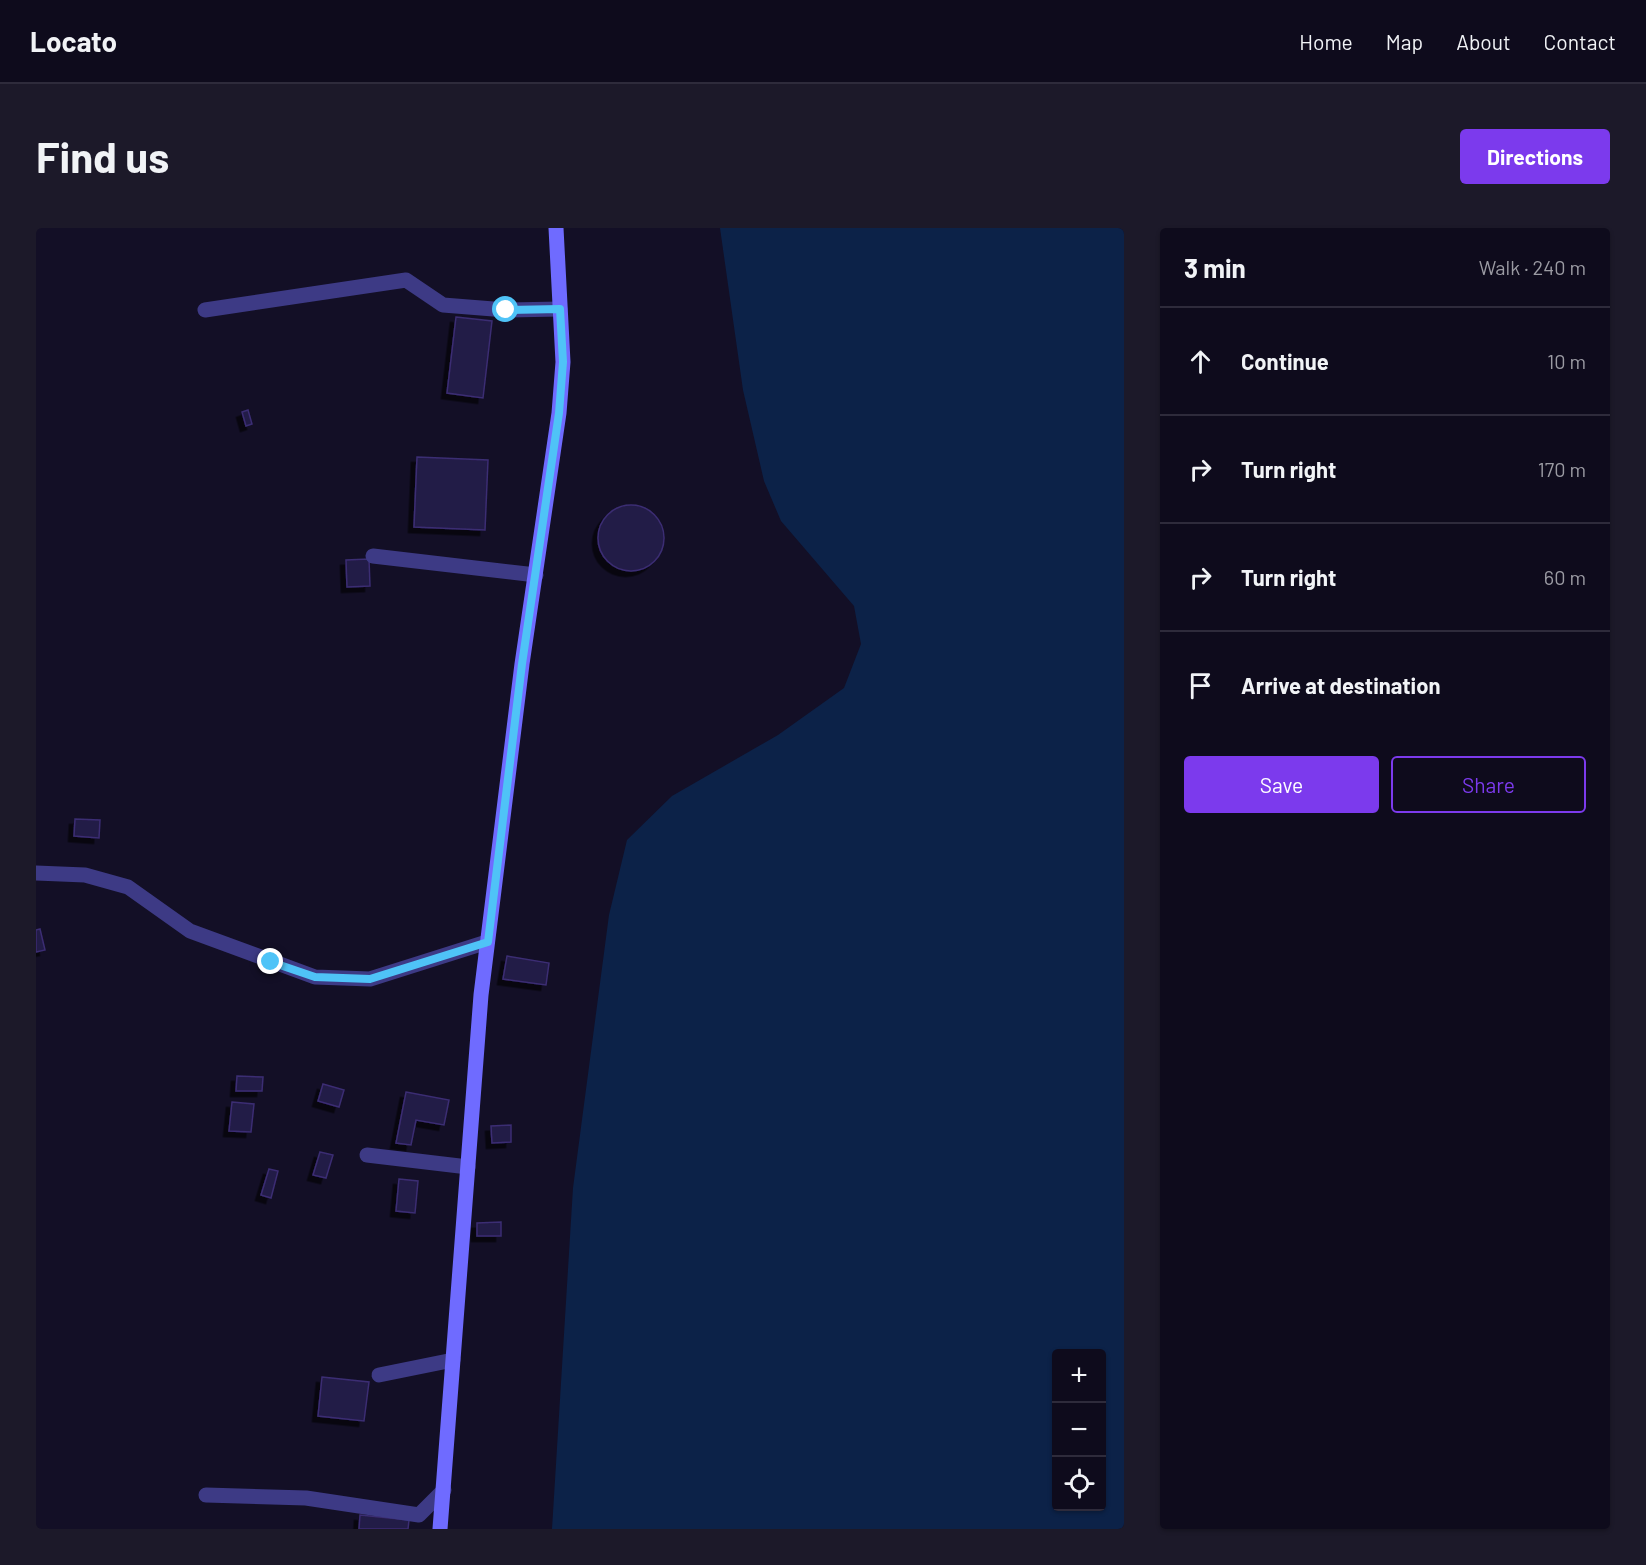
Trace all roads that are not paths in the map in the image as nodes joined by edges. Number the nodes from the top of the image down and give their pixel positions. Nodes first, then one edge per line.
1 (556, 228) edge
2 (560, 309) junction
3 (205, 310) dead end
4 (373, 556) dead end
5 (536, 575) junction
6 (36, 873) edge
7 (488, 942) junction
8 (367, 1155) dead end
9 (468, 1167) junction
10 (453, 1360) junction
11 (379, 1375) dead end
12 (444, 1490) junction
13 (206, 1496) dead end
14 (440, 1529) edge

1 - 2 main road
2 - 3 street
2 - 5 main road
4 - 5 street
5 - 7 main road
6 - 7 street
7 - 9 main road
8 - 9 street
9 - 10 main road
10 - 11 street
10 - 12 main road
12 - 13 street
12 - 14 main road

